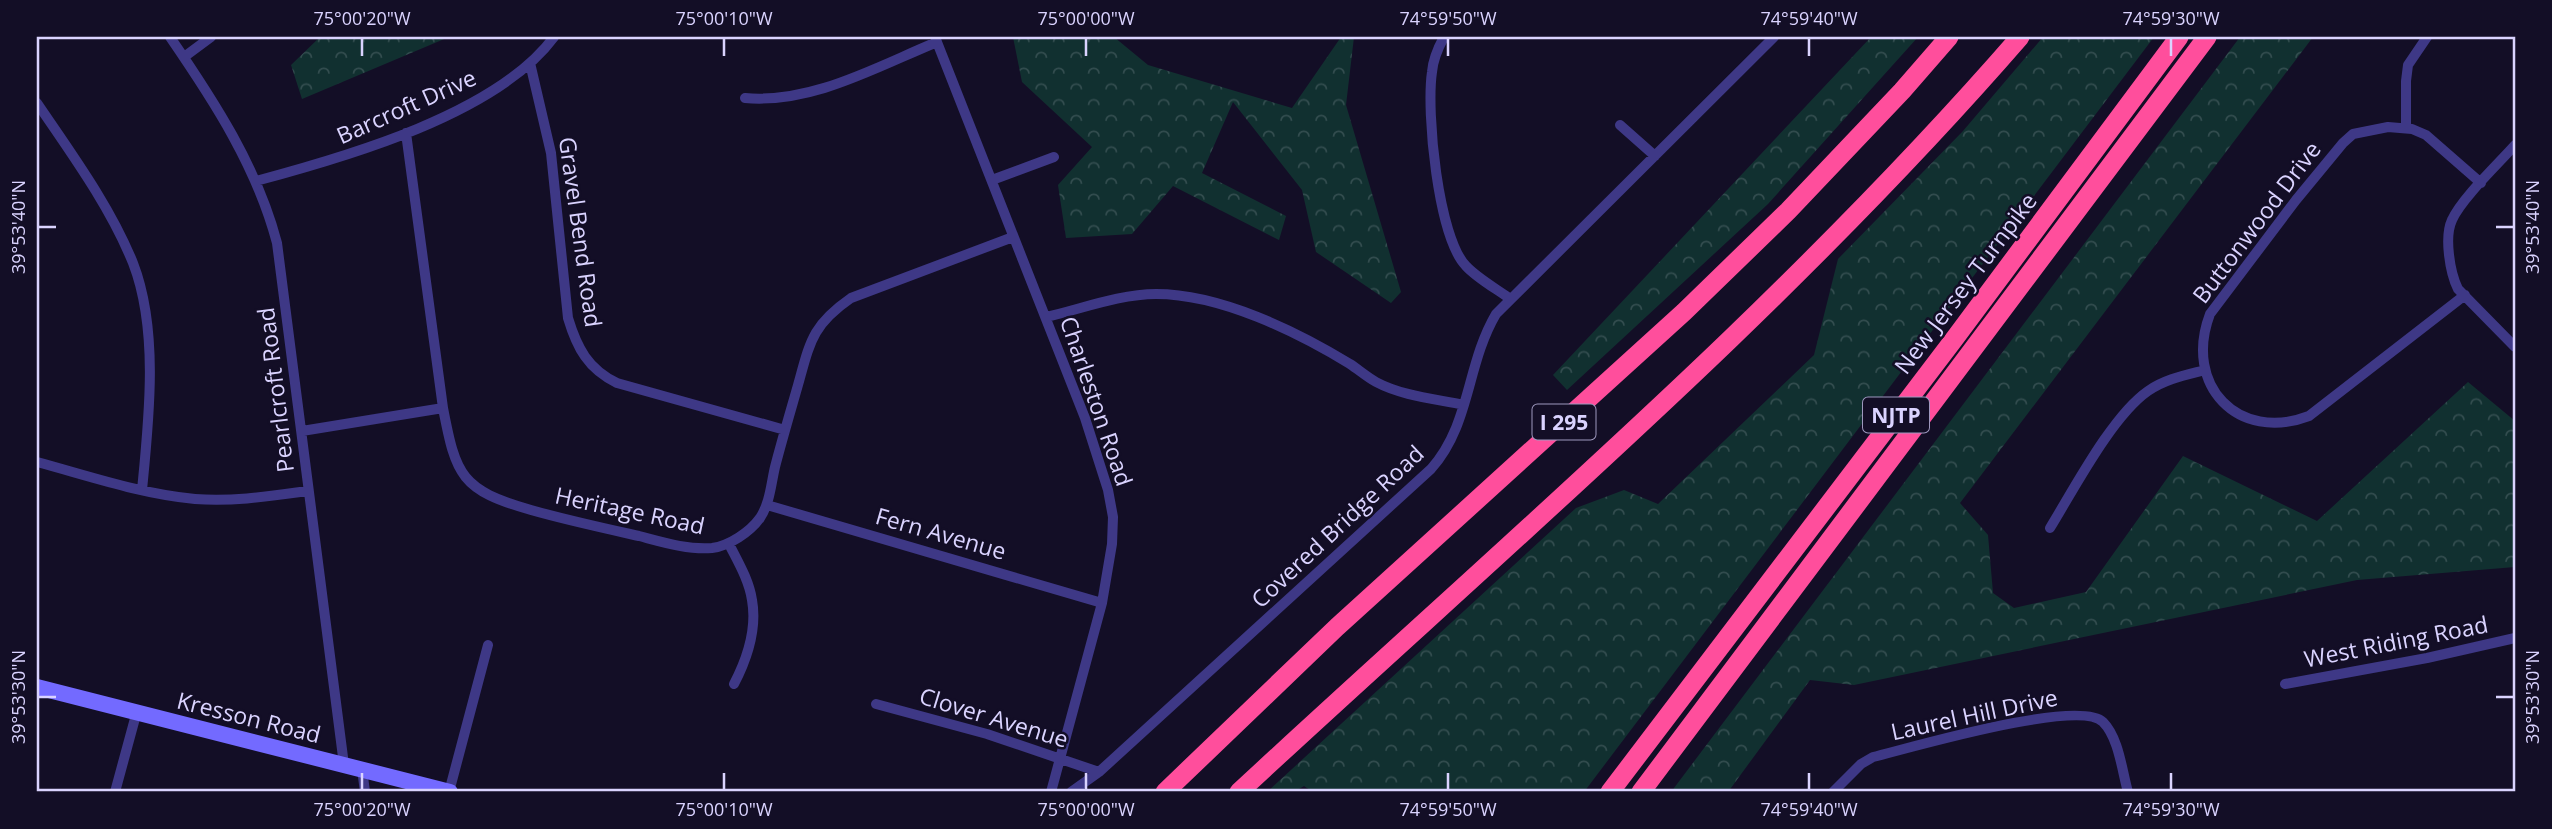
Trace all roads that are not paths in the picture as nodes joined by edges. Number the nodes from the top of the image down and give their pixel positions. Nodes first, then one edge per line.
1 (170, 37) edge
2 (211, 37) edge
3 (554, 37) edge
4 (1444, 37) edge
5 (1774, 37) edge
6 (1949, 37) edge
7 (2020, 37) edge
8 (2179, 37) edge
9 (2207, 37) edge
10 (2427, 37) edge
11 (936, 39) edge
12 (184, 57) junction
13 (530, 63) junction
14 (746, 97) dead end
15 (37, 103) edge
16 (1620, 125) dead end
17 (2406, 128) junction
18 (406, 133) junction
19 (2515, 145) edge
20 (1655, 156) junction
21 (1054, 157) dead end
22 (992, 180) junction
23 (256, 181) junction
24 (2481, 183) junction
25 (1013, 237) junction
26 (2465, 295) junction
27 (1509, 299) junction
28 (1046, 317) junction
29 (2515, 346) edge
30 (2205, 370) junction
31 (1464, 405) junction
32 (443, 408) junction
33 (785, 430) junction
34 (302, 431) junction
35 (37, 462) edge
36 (142, 490) junction
37 (308, 491) junction
38 (767, 505) junction
39 (2050, 528) dead end
40 (729, 544) junction
41 (1102, 603) junction
42 (2515, 638) edge
43 (488, 645) dead end
44 (734, 684) dead end
45 (2285, 684) dead end
46 (37, 687) edge
47 (876, 704) dead end
48 (136, 711) junction
49 (1061, 757) junction
50 (344, 765) junction
51 (362, 769) junction
52 (1099, 772) junction
53 (115, 792) edge
54 (365, 792) edge
55 (450, 792) edge
56 (1051, 792) edge
57 (1071, 792) edge
58 (1165, 792) edge
59 (1239, 792) edge
60 (1610, 792) edge
61 (1641, 792) edge
62 (1833, 792) edge
63 (2128, 792) edge

1 - 12 street, Pearlcroft Road
2 - 12 street
3 - 13 street, Barcroft Drive
4 - 27 street
5 - 20 street, Covered Bridge Road
6 - 58 highway, I 295
7 - 59 highway, I 295
8 - 60 highway, New Jersey Turnpike / NJTP
9 - 61 highway, New Jersey Turnpike / NJTP
10 - 17 street
11 - 14 street
11 - 22 street, Charleston Road
12 - 23 street, Pearlcroft Road
13 - 18 street, Barcroft Drive
13 - 33 street, Gravel Bend Road
15 - 36 street
16 - 20 street
17 - 24 street
17 - 30 street, Buttonwood Drive
18 - 23 street, Barcroft Drive
18 - 32 street, Heritage Road
19 - 24 street
20 - 27 street, Covered Bridge Road
21 - 22 street
22 - 25 street, Charleston Road
23 - 34 street, Pearlcroft Road
24 - 26 street
25 - 28 street, Charleston Road
25 - 33 street, Heritage Road
26 - 29 street
26 - 30 street
27 - 31 street, Covered Bridge Road
28 - 31 street
28 - 41 street, Charleston Road
30 - 39 street
31 - 52 street, Covered Bridge Road
32 - 34 street
32 - 40 street, Heritage Road
33 - 38 street, Heritage Road
34 - 37 street, Pearlcroft Road
35 - 36 street
36 - 37 street
37 - 50 street, Pearlcroft Road
38 - 40 street, Heritage Road
38 - 41 street, Fern Avenue
40 - 44 street
41 - 49 street, Charleston Road
42 - 45 street, West Riding Road
43 - 55 street
46 - 48 street, Kresson Road
47 - 49 street, Clover Avenue
48 - 50 street, Kresson Road
48 - 53 street
49 - 52 street, Clover Avenue
49 - 56 street, Charleston Road
50 - 51 street, Kresson Road
51 - 54 street
51 - 55 street, Kresson Road
52 - 57 street, Covered Bridge Road
62 - 63 street, Laurel Hill Drive

